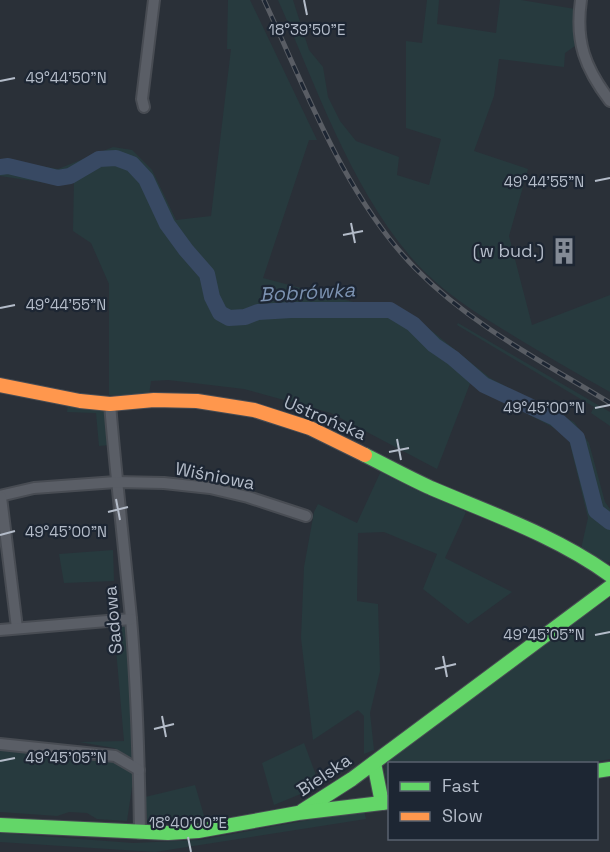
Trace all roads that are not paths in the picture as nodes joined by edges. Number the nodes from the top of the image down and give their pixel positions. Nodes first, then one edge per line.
1 (154, 0) edge
2 (581, 0) edge
3 (610, 101) edge
4 (144, 106) dead end
5 (0, 385) edge
6 (110, 404) junction
7 (116, 482) junction
8 (1, 497) edge
9 (306, 516) dead end
10 (610, 575) edge
11 (610, 587) edge
12 (131, 619) junction
13 (17, 628) junction
14 (0, 630) edge
15 (0, 744) edge
16 (374, 763) junction
17 (139, 770) junction
18 (386, 802) edge
19 (298, 813) junction
20 (0, 825) edge
21 (140, 833) junction

1 - 4 street
2 - 3 street
5 - 6 street, Ustrońska
6 - 7 street, Sadowa
6 - 10 street, Ustrońska
7 - 8 street, Wiśniowa
7 - 9 street, Wiśniowa
7 - 12 street, Sadowa
8 - 13 street
11 - 16 street, Bielska
12 - 13 street
12 - 17 street, Sadowa
13 - 14 street
15 - 17 street
16 - 18 street
16 - 19 street, Bielska
17 - 21 street, Sadowa
18 - 19 street
19 - 21 street, Bielska
20 - 21 street, Bielska

